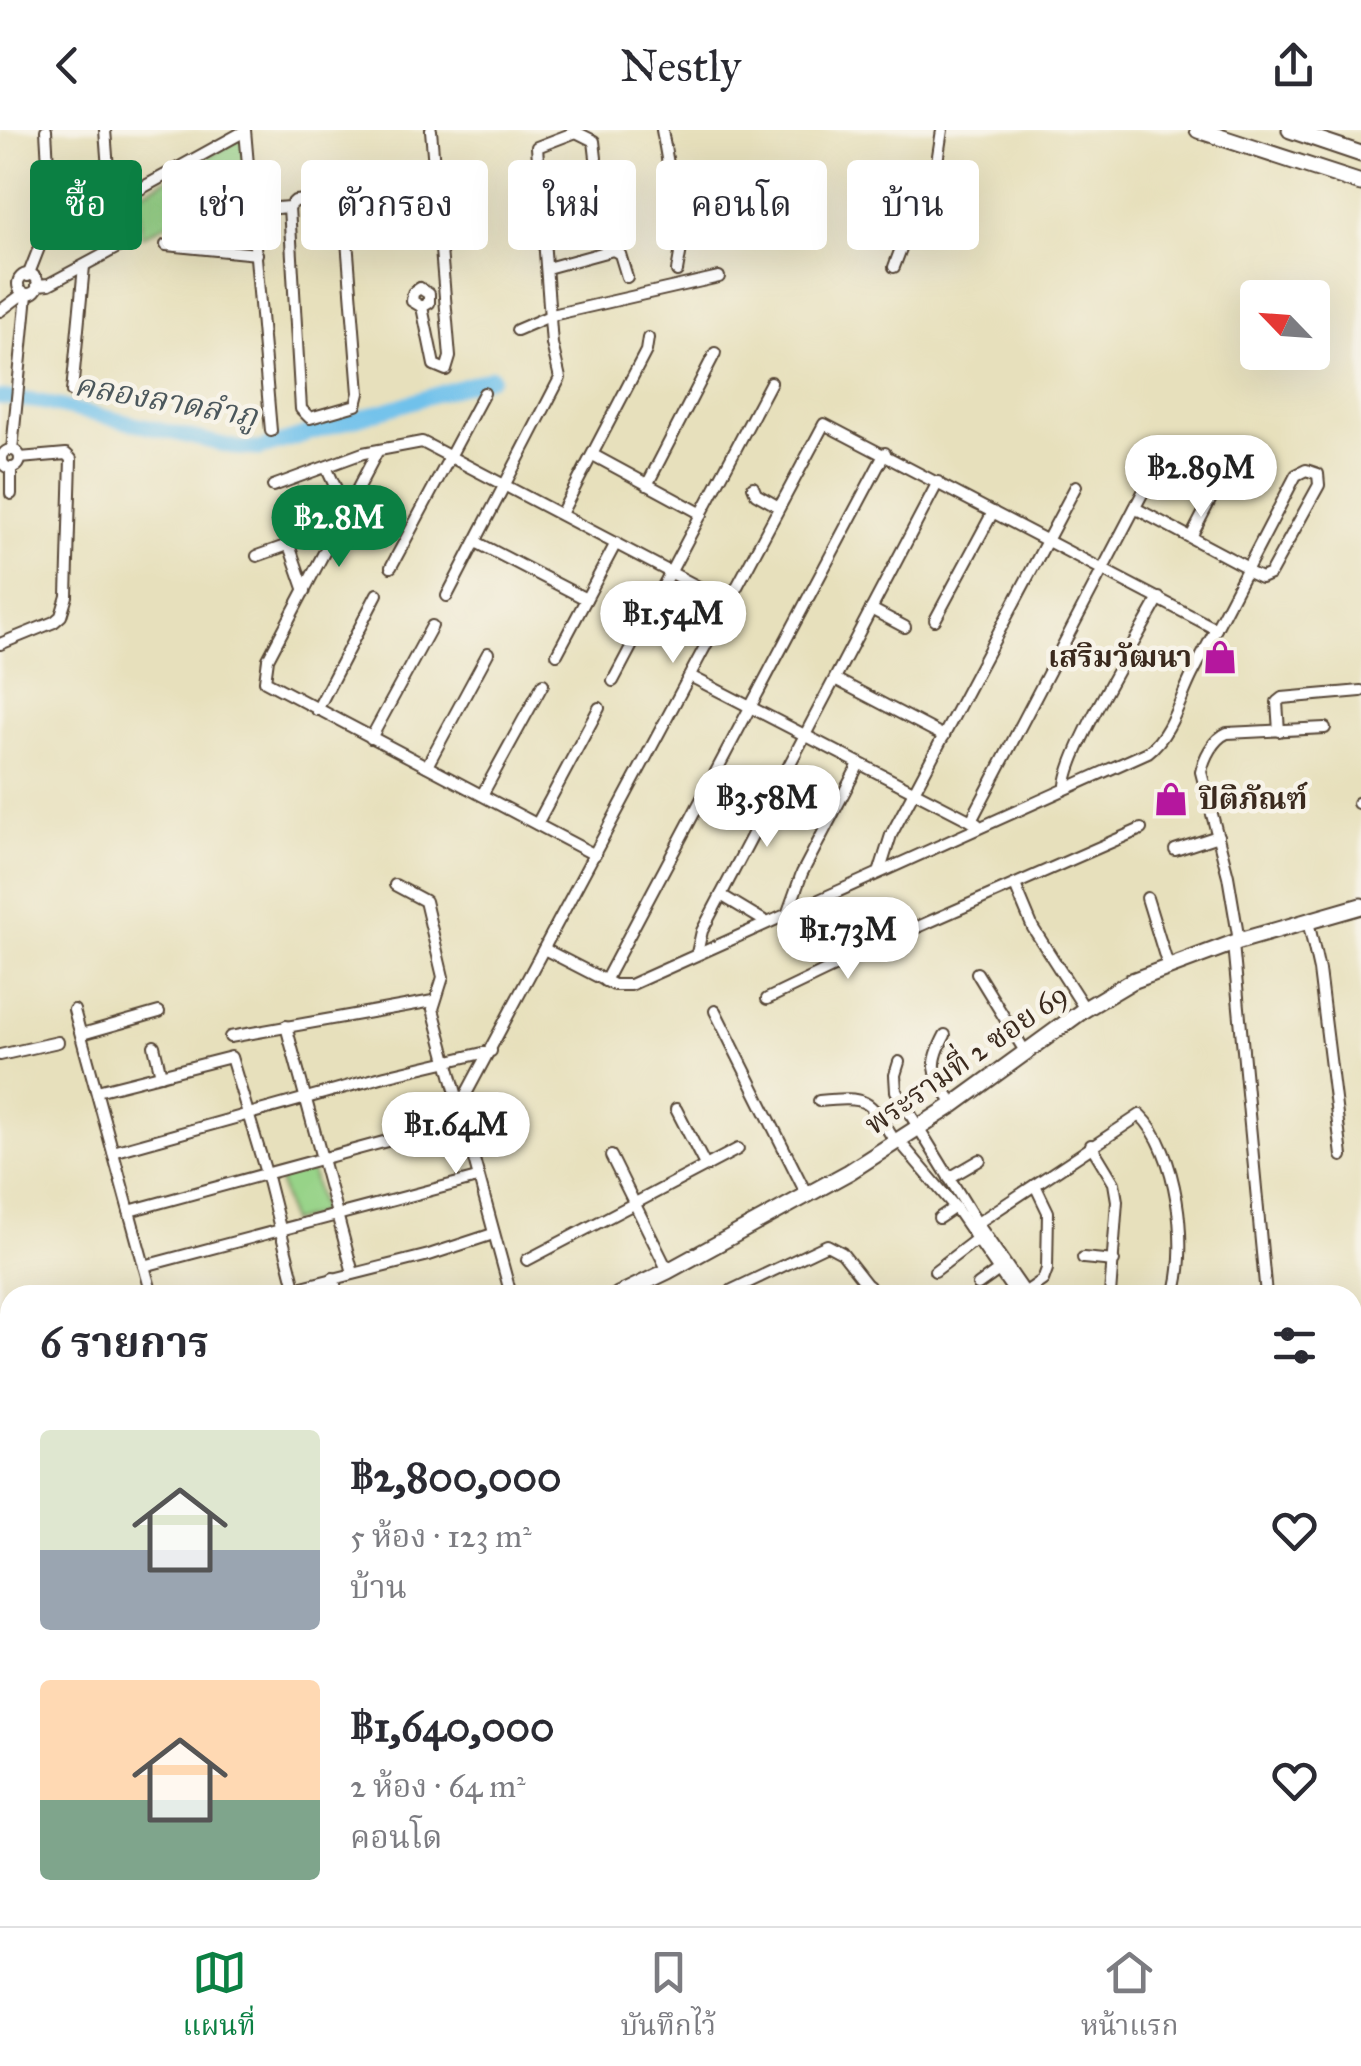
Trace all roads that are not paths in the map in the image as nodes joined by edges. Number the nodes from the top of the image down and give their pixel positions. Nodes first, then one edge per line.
1 (46, 130) edge
2 (105, 130) edge
3 (246, 130) edge
4 (431, 130) edge
5 (537, 130) edge
6 (662, 130) edge
7 (942, 130) edge
8 (1198, 130) edge
9 (1290, 130) edge
10 (537, 147) junction
11 (1361, 154) edge
12 (596, 158) dead end
13 (107, 160) edge
14 (248, 160) edge
15 (538, 160) edge
16 (1361, 183) edge
17 (142, 188) edge
18 (289, 207) junction
19 (281, 208) edge
20 (109, 250) edge
21 (221, 250) edge
22 (257, 250) edge
23 (545, 250) edge
24 (257, 254) junction
25 (84, 266) junction
26 (547, 268) junction
27 (894, 268) dead end
28 (677, 271) dead end
29 (719, 276) dead end
30 (627, 277) dead end
31 (33, 280) junction
32 (25, 294) junction
33 (422, 307) dead end
34 (0, 311) edge
35 (552, 316) junction
36 (516, 330) dead end
37 (648, 338) dead end
38 (716, 353) dead end
39 (770, 382) dead end
40 (72, 392) dead end
41 (484, 393) dead end
42 (271, 431) dead end
43 (376, 452) junction
44 (16, 454) junction
45 (885, 454) junction
46 (593, 455) junction
47 (450, 456) junction
48 (5, 463) edge
49 (1229, 464) dead end
50 (326, 467) junction
51 (1153, 473) dead end
52 (938, 482) junction
53 (505, 485) junction
54 (648, 485) junction
55 (273, 486) dead end
56 (753, 486) dead end
57 (1076, 486) dead end
58 (11, 494) dead end
59 (778, 507) junction
60 (1136, 508) junction
61 (346, 512) junction
62 (994, 512) junction
63 (561, 514) junction
64 (702, 514) junction
65 (337, 531) junction
66 (1191, 537) junction
67 (1047, 540) junction
68 (476, 542) junction
69 (616, 543) junction
70 (289, 544) junction
71 (257, 556) dead end
72 (391, 567) dead end
73 (1104, 569) junction
74 (1247, 569) junction
75 (672, 572) junction
76 (806, 572) dead end
77 (818, 578) junction
78 (305, 591) junction
79 (377, 594) dead end
80 (447, 596) dead end
81 (1159, 598) junction
82 (586, 599) junction
83 (729, 602) junction
84 (871, 609) junction
85 (935, 620) dead end
86 (432, 626) dead end
87 (905, 627) dead end
88 (1216, 628) junction
89 (0, 644) edge
90 (488, 653) dead end
91 (557, 654) dead end
92 (690, 676) junction
93 (835, 679) junction
94 (613, 681) dead end
95 (543, 684) dead end
96 (1361, 691) edge
97 (749, 706) junction
98 (599, 708) dead end
99 (317, 710) junction
100 (1326, 728) dead end
101 (1279, 731) junction
102 (804, 735) junction
103 (944, 736) junction
104 (371, 738) junction
105 (859, 764) junction
106 (427, 766) junction
107 (1066, 788) junction
108 (914, 793) junction
109 (482, 795) junction
110 (536, 824) junction
111 (977, 824) junction
112 (1140, 828) dead end
113 (1218, 836) junction
114 (1175, 850) dead end
115 (595, 855) junction
116 (880, 870) junction
117 (395, 885) dead end
118 (1015, 885) junction
119 (721, 895) junction
120 (1147, 898) dead end
121 (1361, 906) edge
122 (788, 912) junction
123 (1308, 921) junction
124 (766, 922) junction
125 (1236, 942) junction
126 (546, 950) junction
127 (696, 953) junction
128 (1168, 966) junction
129 (977, 972) dead end
130 (606, 981) junction
131 (766, 1000) dead end
132 (434, 1001) junction
133 (1084, 1008) junction
134 (74, 1010) dead end
135 (159, 1012) dead end
136 (715, 1012) dead end
137 (286, 1026) junction
138 (82, 1034) junction
139 (946, 1035) dead end
140 (230, 1037) dead end
141 (58, 1042) dead end
142 (154, 1046) dead end
143 (491, 1051) junction
144 (1026, 1054) junction
145 (0, 1055) edge
146 (446, 1060) junction
147 (898, 1062) dead end
148 (161, 1075) junction
149 (97, 1091) junction
150 (306, 1097) junction
151 (819, 1101) dead end
152 (953, 1104) junction
153 (676, 1109) dead end
154 (460, 1115) junction
155 (246, 1116) junction
156 (918, 1128) junction
157 (898, 1142) junction
158 (1092, 1145) junction
159 (738, 1150) dead end
160 (113, 1152) junction
161 (611, 1156) dead end
162 (1342, 1156) dead end
163 (321, 1157) junction
164 (980, 1160) dead end
165 (705, 1166) junction
166 (266, 1174) junction
167 (477, 1178) junction
168 (949, 1178) junction
169 (1034, 1185) junction
170 (807, 1195) junction
171 (634, 1202) junction
172 (955, 1207) junction
173 (128, 1211) junction
174 (336, 1214) junction
175 (939, 1218) dead end
176 (280, 1229) junction
177 (977, 1231) junction
178 (494, 1234) junction
179 (1083, 1258) dead end
180 (528, 1260) dead end
181 (1114, 1260) junction
182 (144, 1266) junction
183 (999, 1270) junction
184 (668, 1271) junction
185 (935, 1271) dead end
186 (353, 1273) junction
187 (334, 1278) junction
188 (149, 1285) edge
189 (303, 1285) edge
190 (313, 1285) edge
191 (336, 1285) edge
192 (505, 1285) edge
193 (639, 1285) edge
194 (743, 1285) edge
195 (868, 1285) edge
196 (978, 1285) dead end
197 (1014, 1285) edge
198 (1016, 1285) edge
199 (1036, 1285) edge
200 (1111, 1285) edge
201 (1175, 1285) edge
202 (1265, 1285) edge

1 - 31 street
2 - 13 street
3 - 14 street
3 - 17 street
4 - 33 street
5 - 10 street
6 - 28 street
7 - 27 street
8 - 16 street
9 - 11 street
10 - 12 street
10 - 15 street
18 - 18 street
18 - 19 street
20 - 25 street
21 - 24 street
22 - 24 street
23 - 26 street
24 - 42 street
25 - 31 street
25 - 40 street
26 - 30 street
26 - 35 street
29 - 35 street
31 - 32 street
31 - 32 street
32 - 34 street
32 - 44 street
35 - 36 street
35 - 53 street
37 - 46 street
38 - 54 street
39 - 64 street
41 - 47 street
43 - 47 street
43 - 50 street
43 - 61 street
44 - 48 street
44 - 89 street
45 - 52 street
45 - 59 street
45 - 77 street
46 - 54 street
46 - 63 street
47 - 53 street
47 - 72 street
48 - 58 street
49 - 66 street
50 - 55 street
50 - 61 street
51 - 60 street
52 - 62 street
52 - 84 street
53 - 63 street
53 - 68 street
54 - 64 street
56 - 59 street
57 - 67 street
59 - 83 street
60 - 66 street
60 - 73 street
61 - 65 street
62 - 67 street
62 - 85 street
63 - 69 street
64 - 75 street
65 - 70 street
65 - 78 street
66 - 74 street
67 - 73 street
67 - 103 street
68 - 80 street
68 - 82 street
69 - 75 street
69 - 82 street
70 - 71 street
70 - 78 street
73 - 81 street
73 - 111 street
74 - 74 street
74 - 88 street
75 - 83 street
75 - 94 street
76 - 77 street
77 - 97 street
78 - 99 street
79 - 99 street
81 - 88 street
81 - 107 street
82 - 91 street
83 - 92 street
84 - 87 street
84 - 93 street
86 - 104 street
88 - 107 street
90 - 106 street
92 - 97 street
92 - 115 street
93 - 102 street
93 - 103 street
95 - 109 street
96 - 101 street
97 - 102 street
97 - 130 street
98 - 110 street
99 - 104 street
100 - 101 street
101 - 113 street
102 - 105 street
102 - 119 street
103 - 108 street
104 - 106 street
105 - 108 street
105 - 122 street
106 - 109 street
107 - 111 street
108 - 111 street
108 - 116 street
109 - 110 street
110 - 115 street
111 - 116 street
112 - 118 street
113 - 114 street
113 - 125 street
115 - 126 street
116 - 122 street
117 - 132 street
118 - 131 street
118 - 133 street
119 - 124 street
119 - 127 street
120 - 128 street
121 - 123 street, พระรามที่ 2 ซอย 69
122 - 124 street
123 - 125 street, พระรามที่ 2 ซอย 69
123 - 162 street
124 - 127 street
125 - 128 street, พระรามที่ 2 ซอย 69
125 - 202 street
126 - 130 street
126 - 143 street
127 - 130 street
128 - 133 street, พระรามที่ 2 ซอย 69
129 - 144 street
132 - 137 street
132 - 146 street
133 - 144 street, พระรามที่ 2 ซอย 69
134 - 138 street
135 - 138 street
136 - 170 street
137 - 140 street
137 - 150 street
138 - 149 street
139 - 152 street
141 - 145 street
142 - 148 street
143 - 146 street
143 - 154 street
144 - 152 street, พระรามที่ 2 ซอย 69
146 - 150 street
146 - 154 street
147 - 156 street
148 - 149 street
148 - 155 street
149 - 160 street
150 - 155 street
150 - 163 street
151 - 157 street
152 - 156 street, พระรามที่ 2 ซอย 69
153 - 165 street
154 - 163 street
154 - 167 street
155 - 160 street
155 - 166 street
156 - 157 street, พระรามที่ 2 ซอย 69
156 - 168 street
157 - 170 street, พระรามที่ 2 ซอย 69
157 - 172 street
158 - 169 street
158 - 181 street
158 - 201 street
159 - 165 street
160 - 173 street
161 - 171 street
163 - 166 street
163 - 174 street
164 - 168 street
165 - 171 street
166 - 173 street
166 - 176 street
167 - 174 street
167 - 178 street
168 - 177 street
169 - 177 street
169 - 199 street
170 - 184 street, พระรามที่ 2 ซอย 69
171 - 180 street
171 - 184 street
172 - 175 street
172 - 177 street
173 - 182 street
174 - 176 street
174 - 186 street
176 - 182 street
176 - 189 street
177 - 183 street
177 - 185 street
177 - 198 street
178 - 186 street
178 - 192 street
179 - 181 street
181 - 200 street
182 - 188 street
183 - 196 street
183 - 197 street
184 - 193 street, พระรามที่ 2 ซอย 69
186 - 187 street
187 - 190 street
187 - 191 street
194 - 195 street

